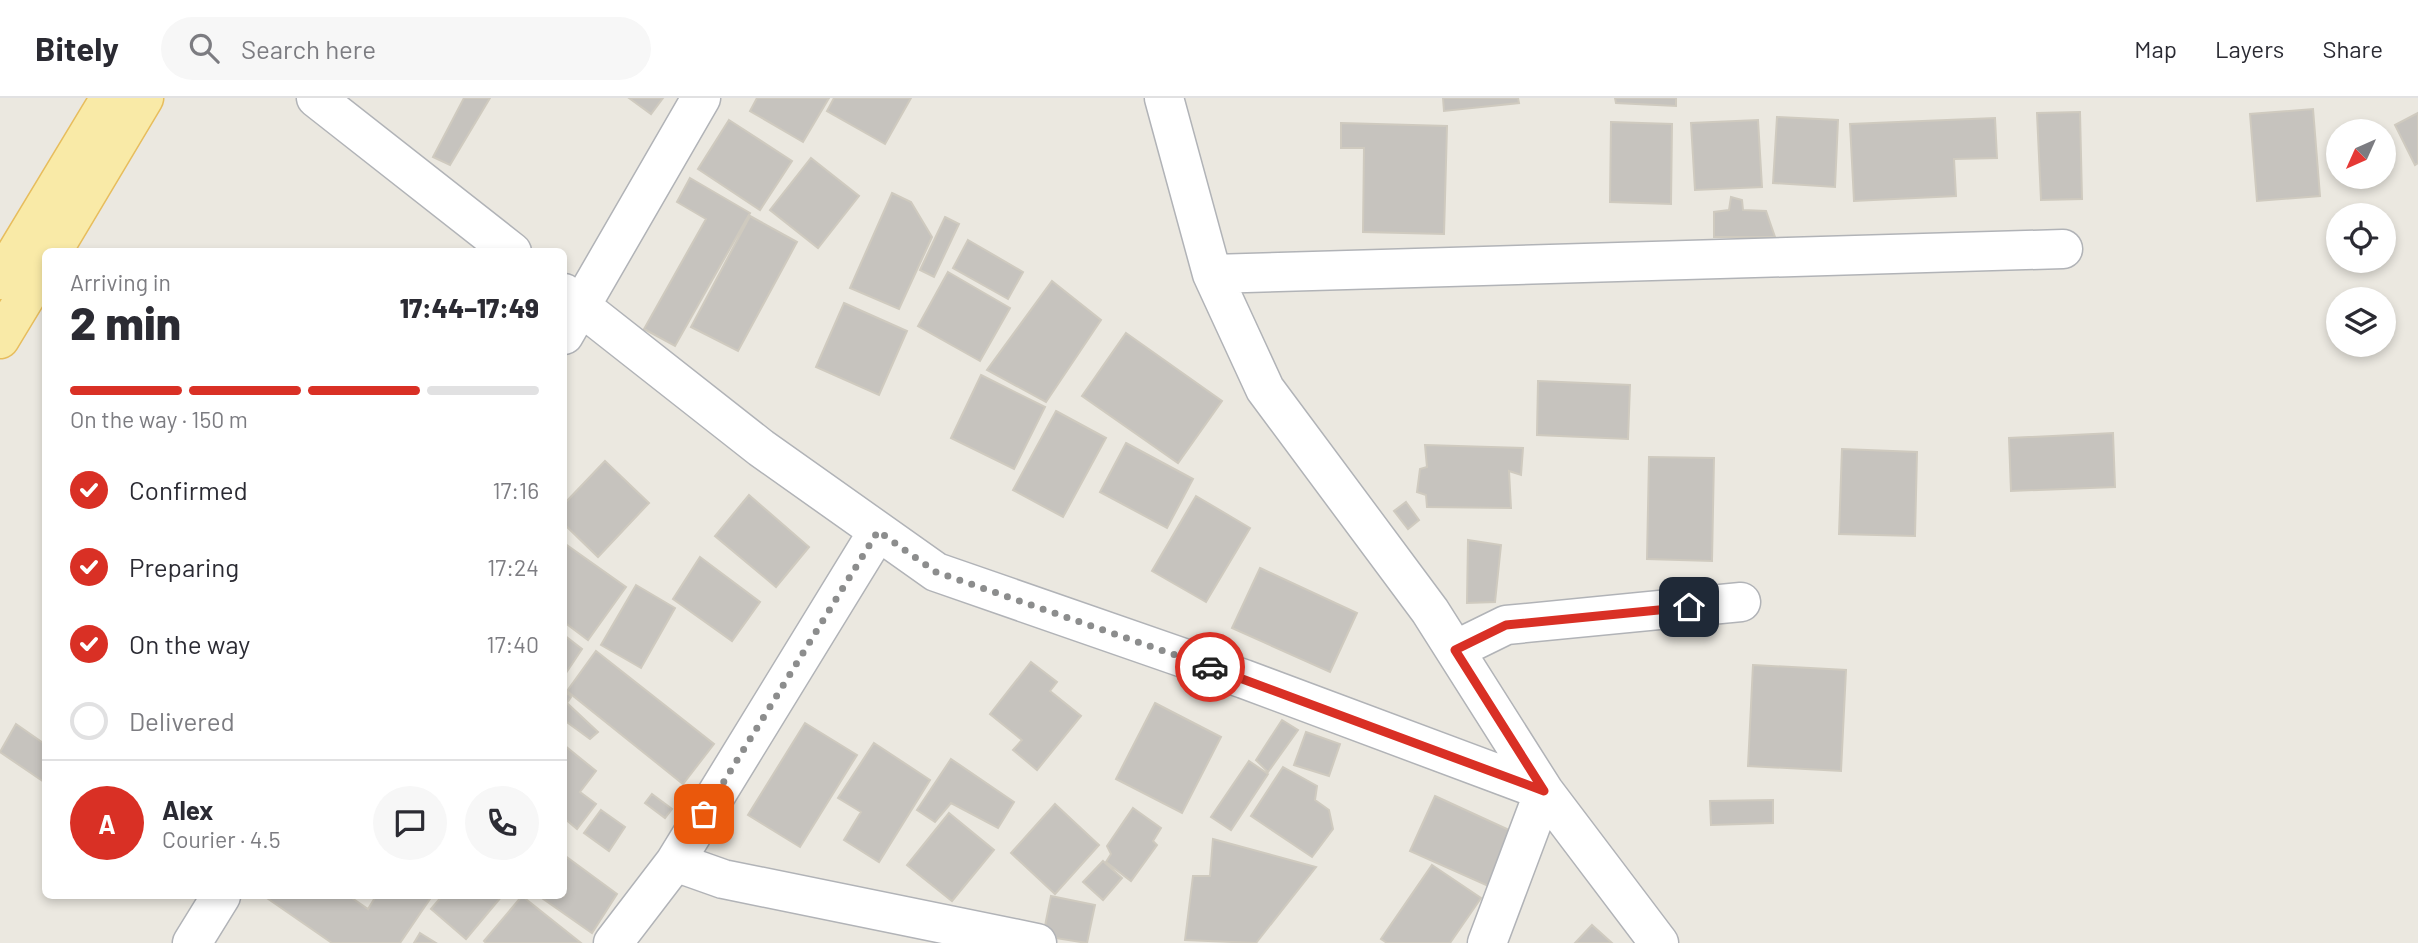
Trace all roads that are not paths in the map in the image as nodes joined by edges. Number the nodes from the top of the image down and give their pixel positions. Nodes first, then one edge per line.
1 (110, 98) edge
2 (144, 98) edge
3 (316, 98) edge
4 (701, 98) edge
5 (1164, 98) edge
6 (54, 248) edge
7 (507, 248) edge
8 (2063, 249) dead end
9 (42, 271) edge
10 (1212, 274) junction
11 (0, 280) edge
12 (569, 311) edge
13 (0, 340) edge
14 (878, 531) junction
15 (1741, 602) dead end
16 (1455, 650) junction
17 (1544, 791) junction
18 (675, 862) junction
19 (219, 899) edge
20 (192, 943) edge
21 (613, 943) edge
22 (1037, 943) edge
23 (1487, 943) edge
24 (1659, 943) edge

1 - 11 main road
2 - 6 main road
3 - 7 street
4 - 12 street
5 - 10 street
8 - 10 street
9 - 13 main road
10 - 16 street
12 - 14 street
14 - 17 street
14 - 18 street
15 - 16 street
16 - 17 street
17 - 23 street
17 - 24 street
18 - 21 street
18 - 22 street
19 - 20 street

